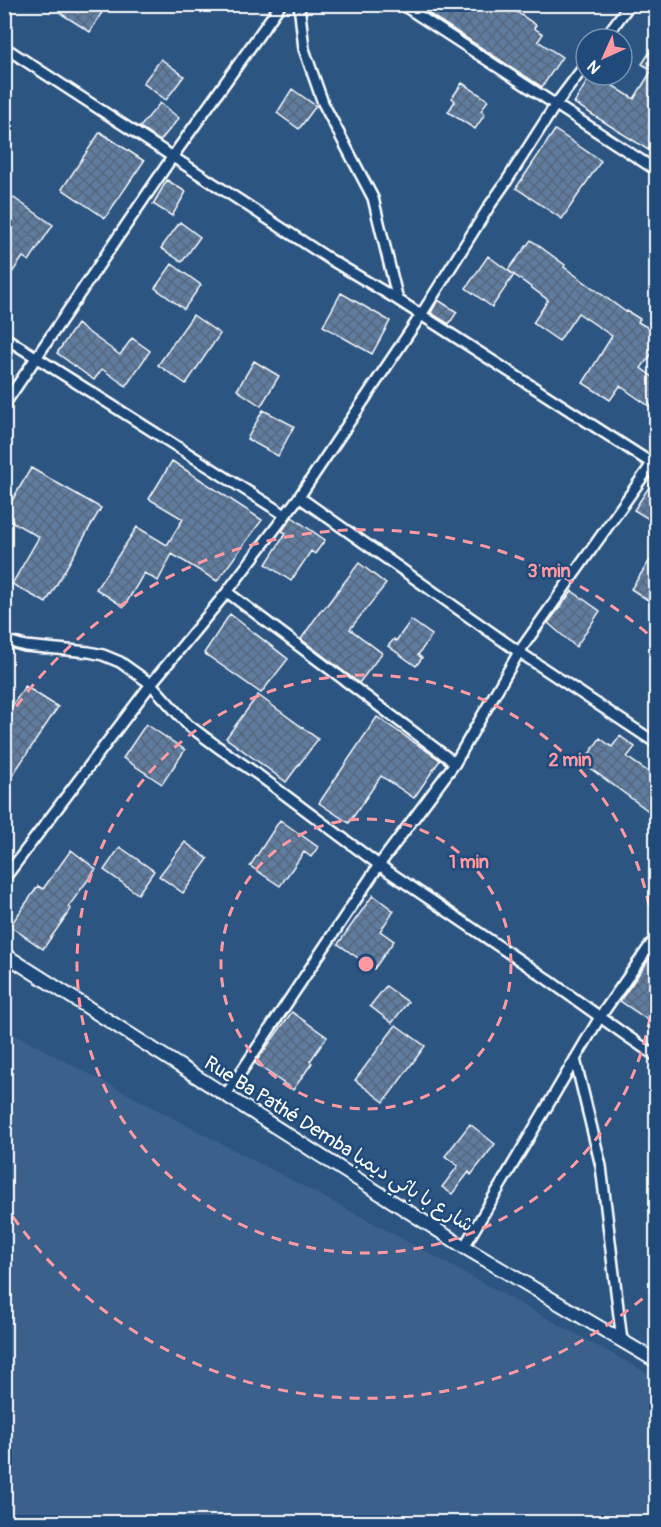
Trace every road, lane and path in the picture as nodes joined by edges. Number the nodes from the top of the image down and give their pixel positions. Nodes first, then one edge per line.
1 (280, 4) edge
2 (299, 4) edge
3 (401, 4) edge
4 (625, 6) edge
5 (612, 27) edge
6 (4, 47) edge
7 (574, 80) edge
8 (556, 104) junction
9 (173, 156) junction
10 (657, 170) edge
11 (398, 300) junction
12 (421, 315) junction
13 (4, 337) edge
14 (37, 358) junction
15 (4, 405) edge
16 (655, 463) edge
17 (299, 497) junction
18 (285, 516) junction
19 (227, 592) junction
20 (4, 640) edge
21 (519, 652) junction
22 (151, 684) junction
23 (657, 743) edge
24 (455, 763) junction
25 (379, 865) junction
26 (4, 879) edge
27 (657, 937) edge
28 (4, 954) edge
29 (600, 1017) junction
30 (657, 1056) edge
31 (575, 1059) junction
32 (225, 1096) junction
33 (464, 1247) junction
34 (622, 1341) junction
35 (657, 1361) edge

1 - 9 street
2 - 11 street
3 - 8 street
4 - 5 street
6 - 9 street
7 - 8 street
8 - 10 street
8 - 12 street
9 - 11 street
9 - 14 street
11 - 12 street
12 - 16 street
12 - 17 street
13 - 14 street
14 - 15 street
14 - 18 street
16 - 21 street
17 - 18 street
17 - 21 street
18 - 19 street
19 - 22 street
19 - 24 street
20 - 22 street
21 - 23 street
21 - 24 street
22 - 25 street
22 - 26 street
24 - 25 street
25 - 29 street
25 - 32 street
27 - 29 street
28 - 32 street, Rue Ba Pathé Demba شارع با باثي ديمبا
29 - 30 street
29 - 31 street
31 - 33 street
31 - 34 street
32 - 33 street, Rue Ba Pathé Demba شارع با باثي ديمبا
33 - 34 street, Rue Ba Pathé Demba شارع با باثي ديمبا
34 - 35 street, Rue Ba Pathé Demba شارع با باثي ديمبا

